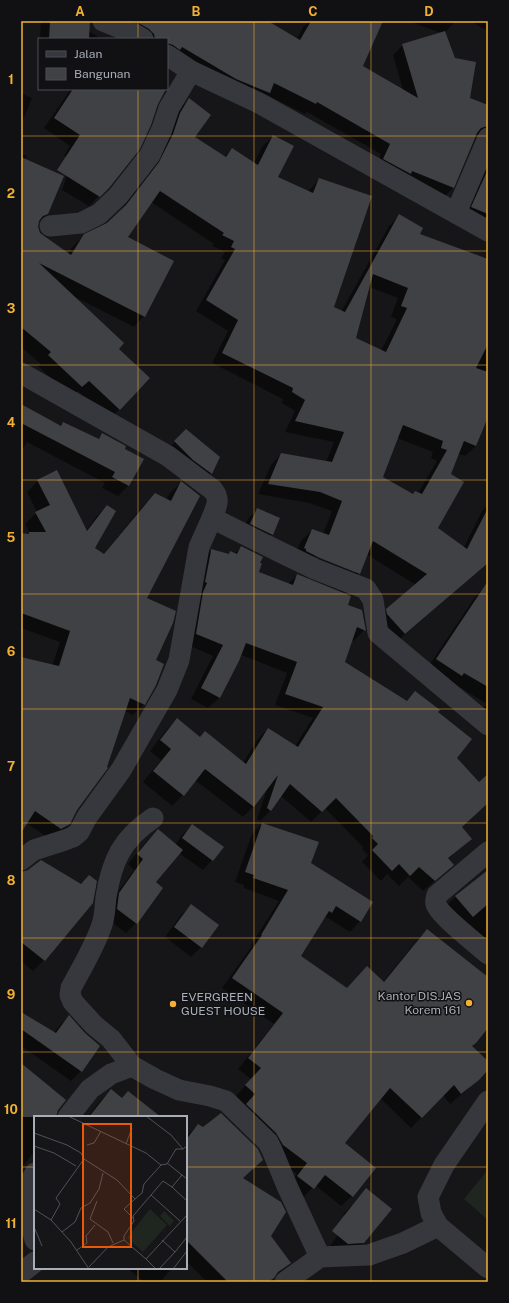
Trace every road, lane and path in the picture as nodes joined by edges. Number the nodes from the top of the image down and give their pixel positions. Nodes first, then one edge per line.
1 (103, 21) edge
2 (141, 38) edge
3 (168, 56) edge
4 (191, 71) junction
5 (488, 138) edge
6 (456, 213) junction
7 (50, 226) dead end
8 (488, 231) edge
9 (21, 373) edge
10 (212, 518) junction
11 (488, 725) edge
12 (153, 818) dead end
13 (488, 852) edge
14 (21, 860) edge
15 (488, 954) edge
16 (132, 1066) junction
17 (488, 1101) edge
18 (69, 1116) edge
19 (34, 1175) edge
20 (438, 1226) junction
21 (34, 1236) edge
22 (320, 1257) junction
23 (34, 1263) edge
24 (488, 1268) edge
25 (21, 1273) edge
26 (285, 1282) edge

1 - 2 street
3 - 4 street
4 - 6 street
4 - 7 street
5 - 6 street
6 - 8 street
9 - 10 street
10 - 11 street
10 - 14 street
12 - 16 street
13 - 15 street
16 - 18 street
16 - 22 street
17 - 20 street
19 - 21 street
20 - 22 street
20 - 24 street
22 - 26 street
23 - 25 street

